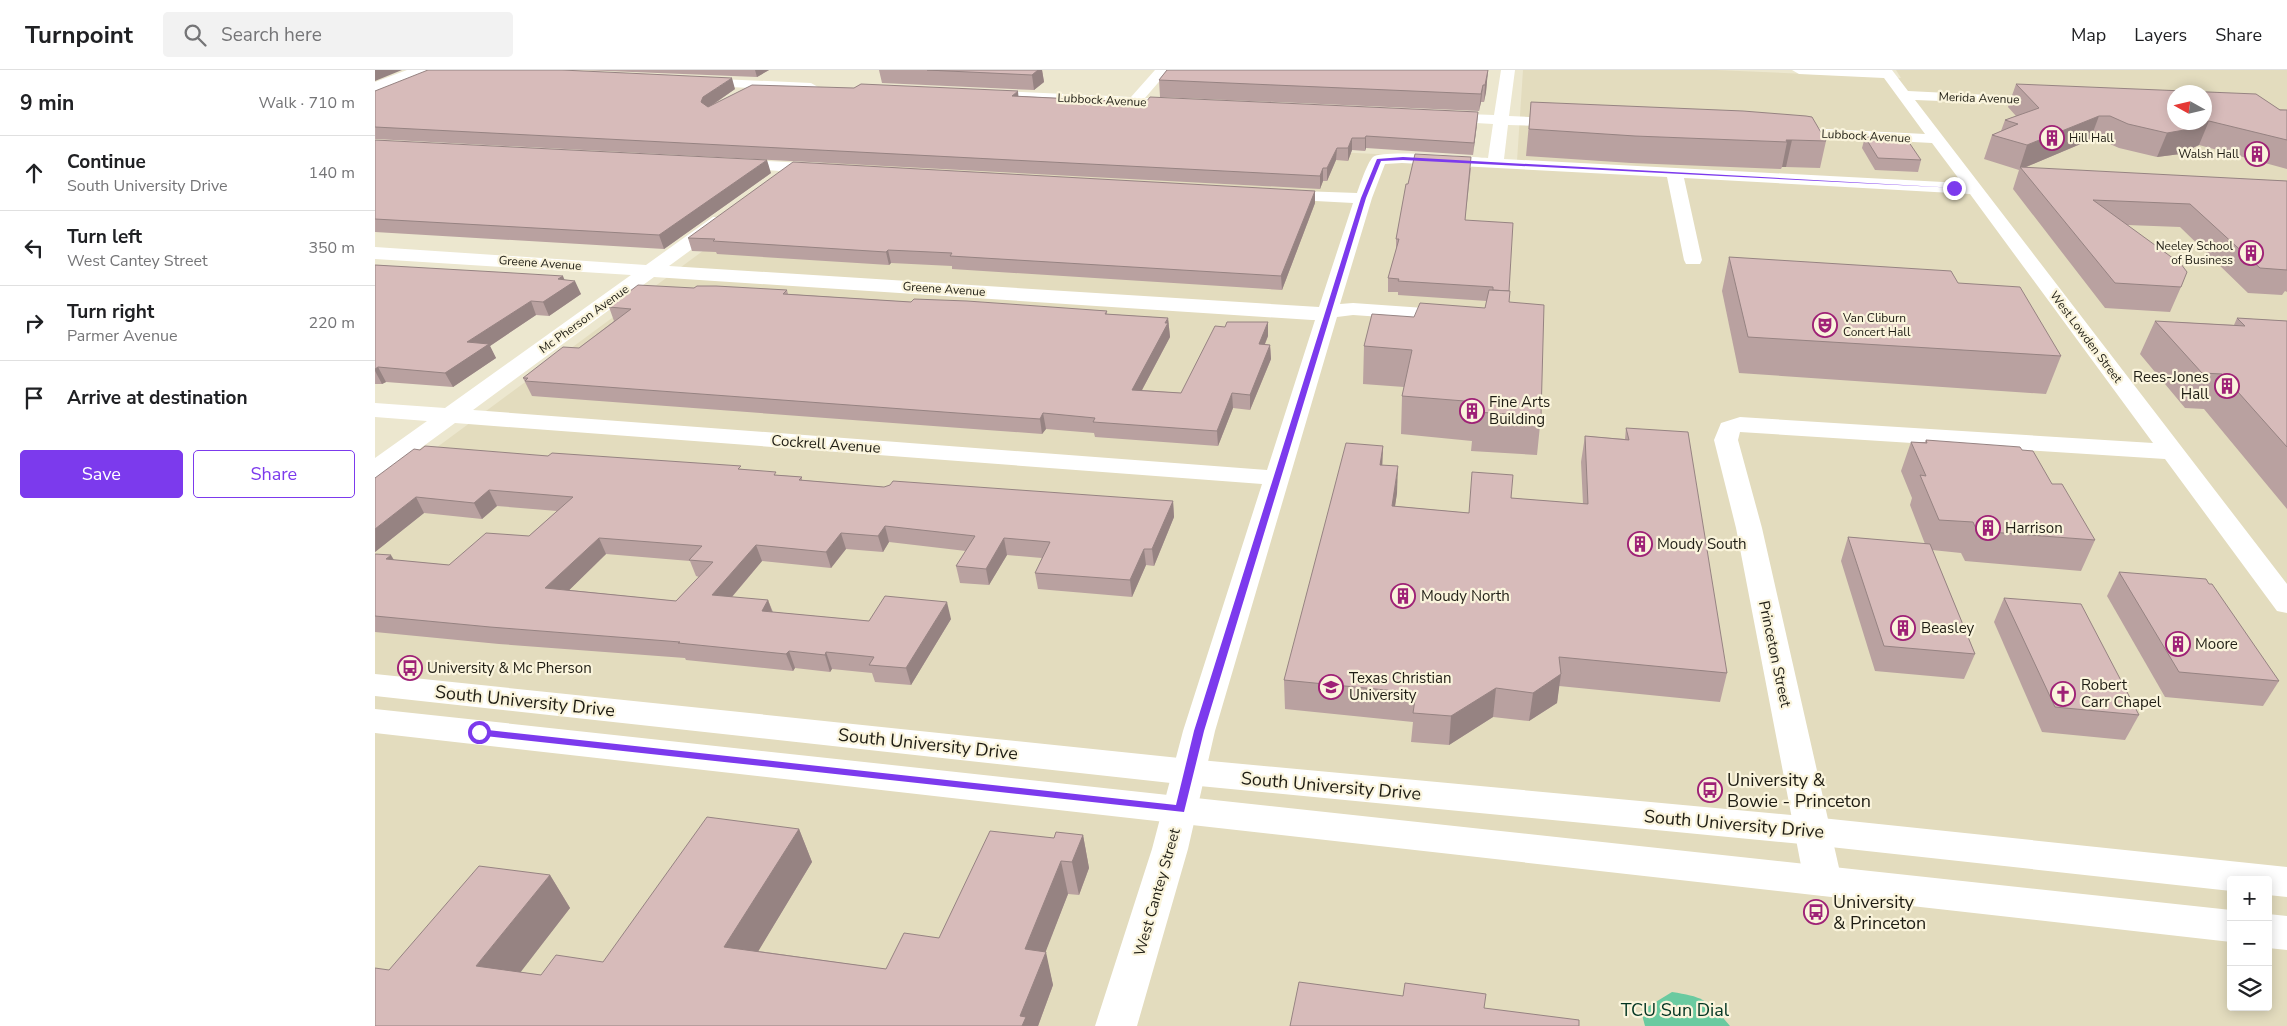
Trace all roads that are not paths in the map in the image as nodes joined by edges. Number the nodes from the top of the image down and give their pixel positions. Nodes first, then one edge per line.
1 (419, 70) edge
2 (787, 70) edge
3 (1162, 70) edge
4 (1508, 70) edge
5 (1799, 70) edge
6 (1887, 72) edge
7 (683, 81) edge
8 (762, 85) junction
9 (376, 87) edge
10 (826, 88) edge
11 (979, 95) edge
12 (1904, 95) junction
13 (738, 99) edge
14 (2064, 101) edge
15 (1135, 102) junction
16 (1202, 105) edge
17 (1424, 116) edge
18 (1501, 120) junction
19 (1581, 123) edge
20 (1771, 132) edge
21 (1936, 139) junction
22 (716, 163) edge
23 (1495, 163) junction
24 (793, 168) junction
25 (842, 170) edge
26 (1674, 172) junction
27 (770, 184) edge
28 (1973, 188) junction
29 (1265, 193) edge
30 (1363, 198) junction
31 (738, 207) edge
32 (375, 253) edge
33 (1693, 260) dead end
34 (652, 270) junction
35 (1330, 312) junction
36 (1475, 317) edge
37 (375, 410) edge
38 (449, 416) junction
39 (2173, 452) junction
40 (375, 470) edge
41 (1277, 478) junction
42 (2287, 604) edge
43 (375, 685) edge
44 (375, 721) edge
45 (1189, 772) junction
46 (1180, 810) junction
47 (1813, 832) junction
48 (1823, 881) junction
49 (2287, 882) edge
50 (2227, 926) edge
51 (2272, 931) edge
52 (2287, 933) edge
53 (1116, 1026) edge

1 - 9 street
2 - 8 street
3 - 15 street
4 - 18 street
5 - 6 street
6 - 12 street, West Lowden Street
7 - 8 street
8 - 10 street
8 - 13 street
11 - 15 street, Lubbock Avenue
12 - 14 street, Merida Avenue
12 - 21 street, West Lowden Street
15 - 16 street, Lubbock Avenue
17 - 18 street
18 - 19 street
18 - 23 street
20 - 21 street, Lubbock Avenue
21 - 28 street, West Lowden Street
22 - 24 street
23 - 26 street
23 - 30 street, West Cantey Street
24 - 25 street
24 - 27 street
26 - 28 street
26 - 33 street
28 - 39 street, West Lowden Street
29 - 30 street
30 - 35 street, West Cantey Street
31 - 34 street, Mc Pherson Avenue
32 - 34 street, Greene Avenue
34 - 35 street, Greene Avenue
34 - 38 street, Mc Pherson Avenue
35 - 36 street, Greene Avenue
35 - 41 street, West Cantey Street
37 - 38 street, Cockrell Avenue
38 - 40 street, Mc Pherson Avenue
38 - 41 street, Cockrell Avenue
39 - 42 street, West Lowden Street
39 - 47 street, Princeton Street
41 - 45 street, West Cantey Street
43 - 45 street, South University Drive
44 - 46 street
45 - 46 street, West Cantey Street
45 - 47 street, South University Drive
46 - 48 street
46 - 53 street, West Cantey Street
47 - 48 street, Princeton Street
47 - 49 street, South University Drive
48 - 50 street
51 - 52 street

